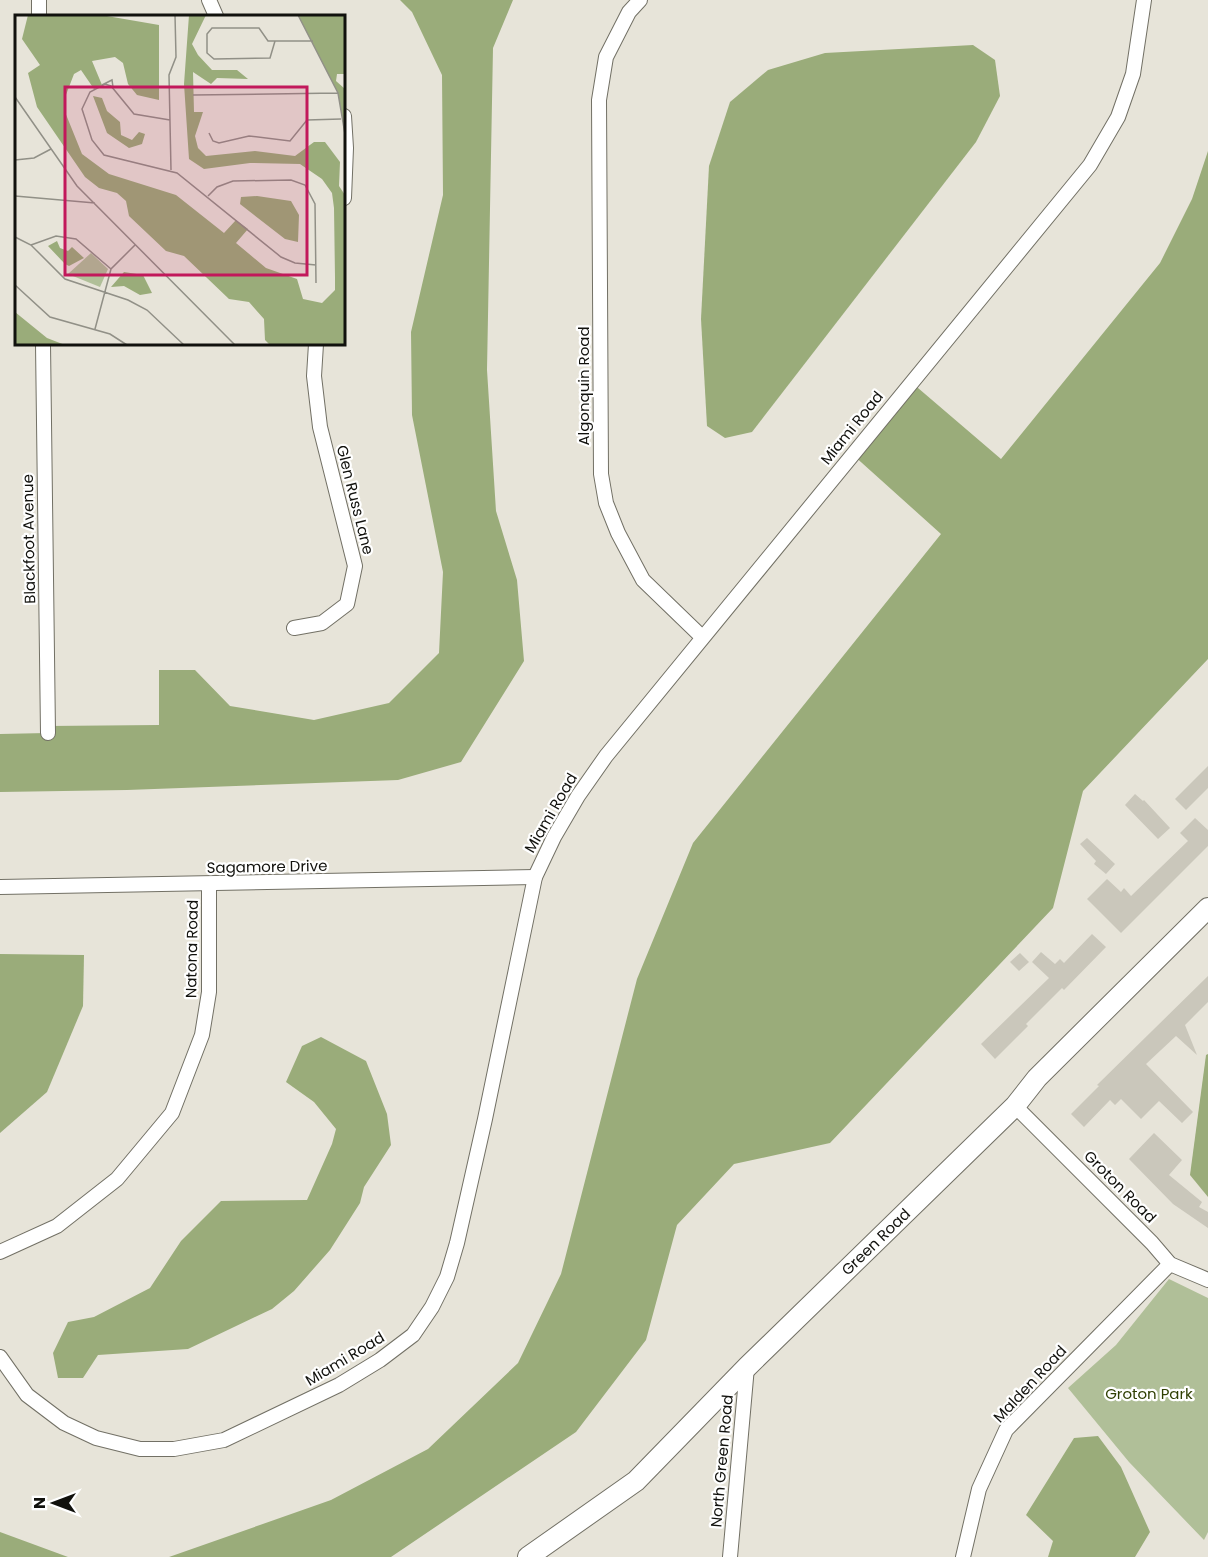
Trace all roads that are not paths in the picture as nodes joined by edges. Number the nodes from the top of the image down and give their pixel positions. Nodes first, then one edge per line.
1 (209, 0) edge
2 (640, 0) edge
3 (1144, 0) edge
4 (216, 15) edge
5 (345, 132) edge
6 (345, 173) edge
7 (43, 345) edge
8 (316, 345) edge
9 (294, 628) dead end
10 (702, 637) junction
11 (48, 733) dead end
12 (535, 877) junction
13 (209, 884) junction
14 (0, 887) edge
15 (1208, 908) edge
16 (1015, 1106) junction
17 (1, 1250) edge
18 (1170, 1264) junction
19 (1208, 1280) edge
20 (0, 1357) edge
21 (747, 1367) junction
22 (528, 1557) edge
23 (730, 1557) edge
24 (963, 1557) edge

1 - 4 street
2 - 10 street, Algonquin Road
3 - 10 street, Miami Road
5 - 6 street
7 - 11 street, Blackfoot Avenue
8 - 9 street, Glen Russ Lane
10 - 12 street, Miami Road
12 - 13 street, Sagamore Drive
12 - 20 street, Miami Road
13 - 14 street, Sagamore Drive
13 - 17 street, Natona Road
15 - 16 main road, Green Road
16 - 18 street, Groton Road
16 - 21 main road, Green Road
18 - 19 street, Groton Road
18 - 24 street, Malden Road
21 - 22 main road, Green Road
21 - 23 street, North Green Road

